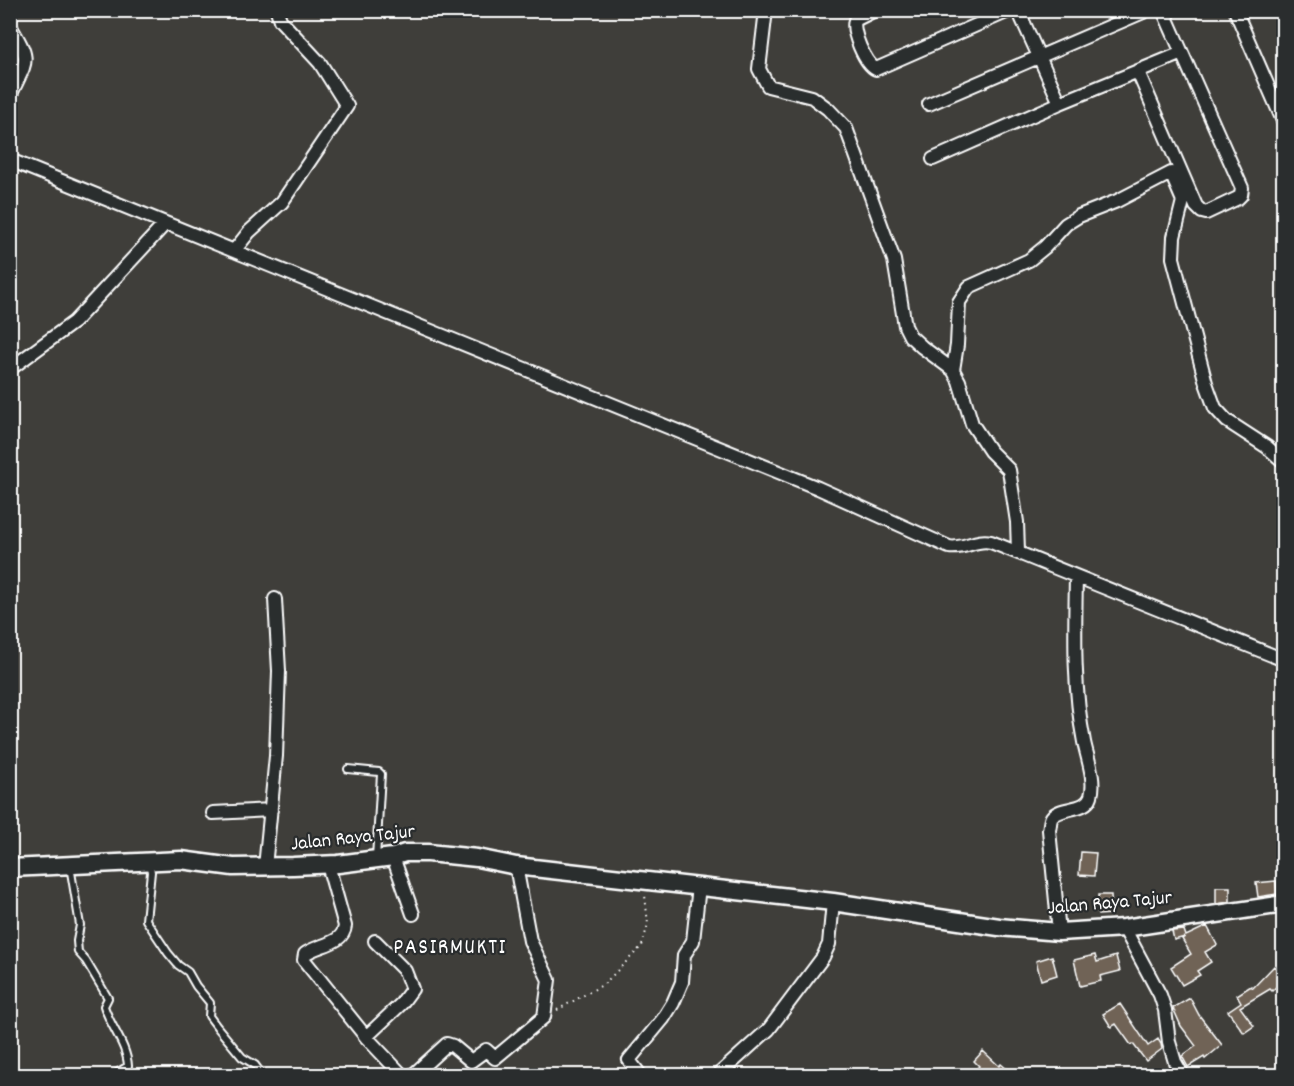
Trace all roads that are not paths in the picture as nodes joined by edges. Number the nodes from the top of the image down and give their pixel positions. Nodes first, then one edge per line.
1 (278, 10) edge
2 (766, 10) edge
3 (875, 10) edge
4 (1011, 10) edge
5 (1018, 10) edge
6 (1148, 10) edge
7 (1163, 10) edge
8 (1236, 10) edge
9 (10, 26) edge
10 (1182, 53) junction
11 (1038, 57) junction
12 (1138, 72) junction
13 (10, 96) edge
14 (1060, 103) junction
15 (929, 104) dead end
16 (1284, 123) edge
17 (933, 159) dead end
18 (10, 160) edge
19 (165, 224) junction
20 (234, 252) junction
21 (10, 369) edge
22 (953, 370) junction
23 (1284, 462) edge
24 (1018, 551) junction
25 (1076, 577) junction
26 (275, 599) dead end
27 (1284, 660) edge
28 (348, 769) dead end
29 (271, 810) junction
30 (213, 813) dead end
31 (393, 857) junction
32 (376, 858) junction
33 (149, 861) junction
34 (70, 865) junction
35 (328, 865) junction
36 (516, 866) junction
37 (265, 867) junction
38 (10, 868) edge
39 (699, 886) junction
40 (833, 902) junction
41 (1284, 904) edge
42 (413, 914) dead end
43 (1124, 928) junction
44 (1059, 932) junction
45 (375, 941) dead end
46 (366, 1036) junction
47 (112, 1076) edge
48 (263, 1076) edge
49 (403, 1076) edge
50 (412, 1076) edge
51 (641, 1076) edge
52 (717, 1076) edge
53 (1183, 1076) edge

1 - 20 street
2 - 22 street
3 - 4 street
5 - 11 street
6 - 11 street
7 - 10 street
8 - 16 street
9 - 13 street
10 - 12 street
10 - 12 street
11 - 14 street
11 - 15 street
12 - 14 street
14 - 17 street
18 - 19 street
19 - 20 street
19 - 21 street
20 - 24 street
22 - 23 street
22 - 24 street
24 - 25 street
25 - 27 street
25 - 44 street
26 - 29 street
28 - 32 lane
29 - 30 street
29 - 37 street
31 - 32 main road, Jalan Raya Tajur
31 - 36 main road, Jalan Raya Tajur
31 - 42 street
32 - 35 main road, Jalan Raya Tajur
33 - 34 main road, Jalan Raya Tajur
33 - 37 main road, Jalan Raya Tajur
33 - 48 lane
34 - 38 main road, Jalan Raya Tajur
34 - 47 lane
35 - 37 main road, Jalan Raya Tajur
35 - 46 street
36 - 39 main road, Jalan Raya Tajur
36 - 50 street
39 - 40 main road, Jalan Raya Tajur
39 - 51 street
40 - 44 main road, Jalan Raya Tajur
40 - 52 street
41 - 43 main road, Jalan Raya Tajur
43 - 44 main road, Jalan Raya Tajur
43 - 53 street
45 - 46 street
46 - 49 street

